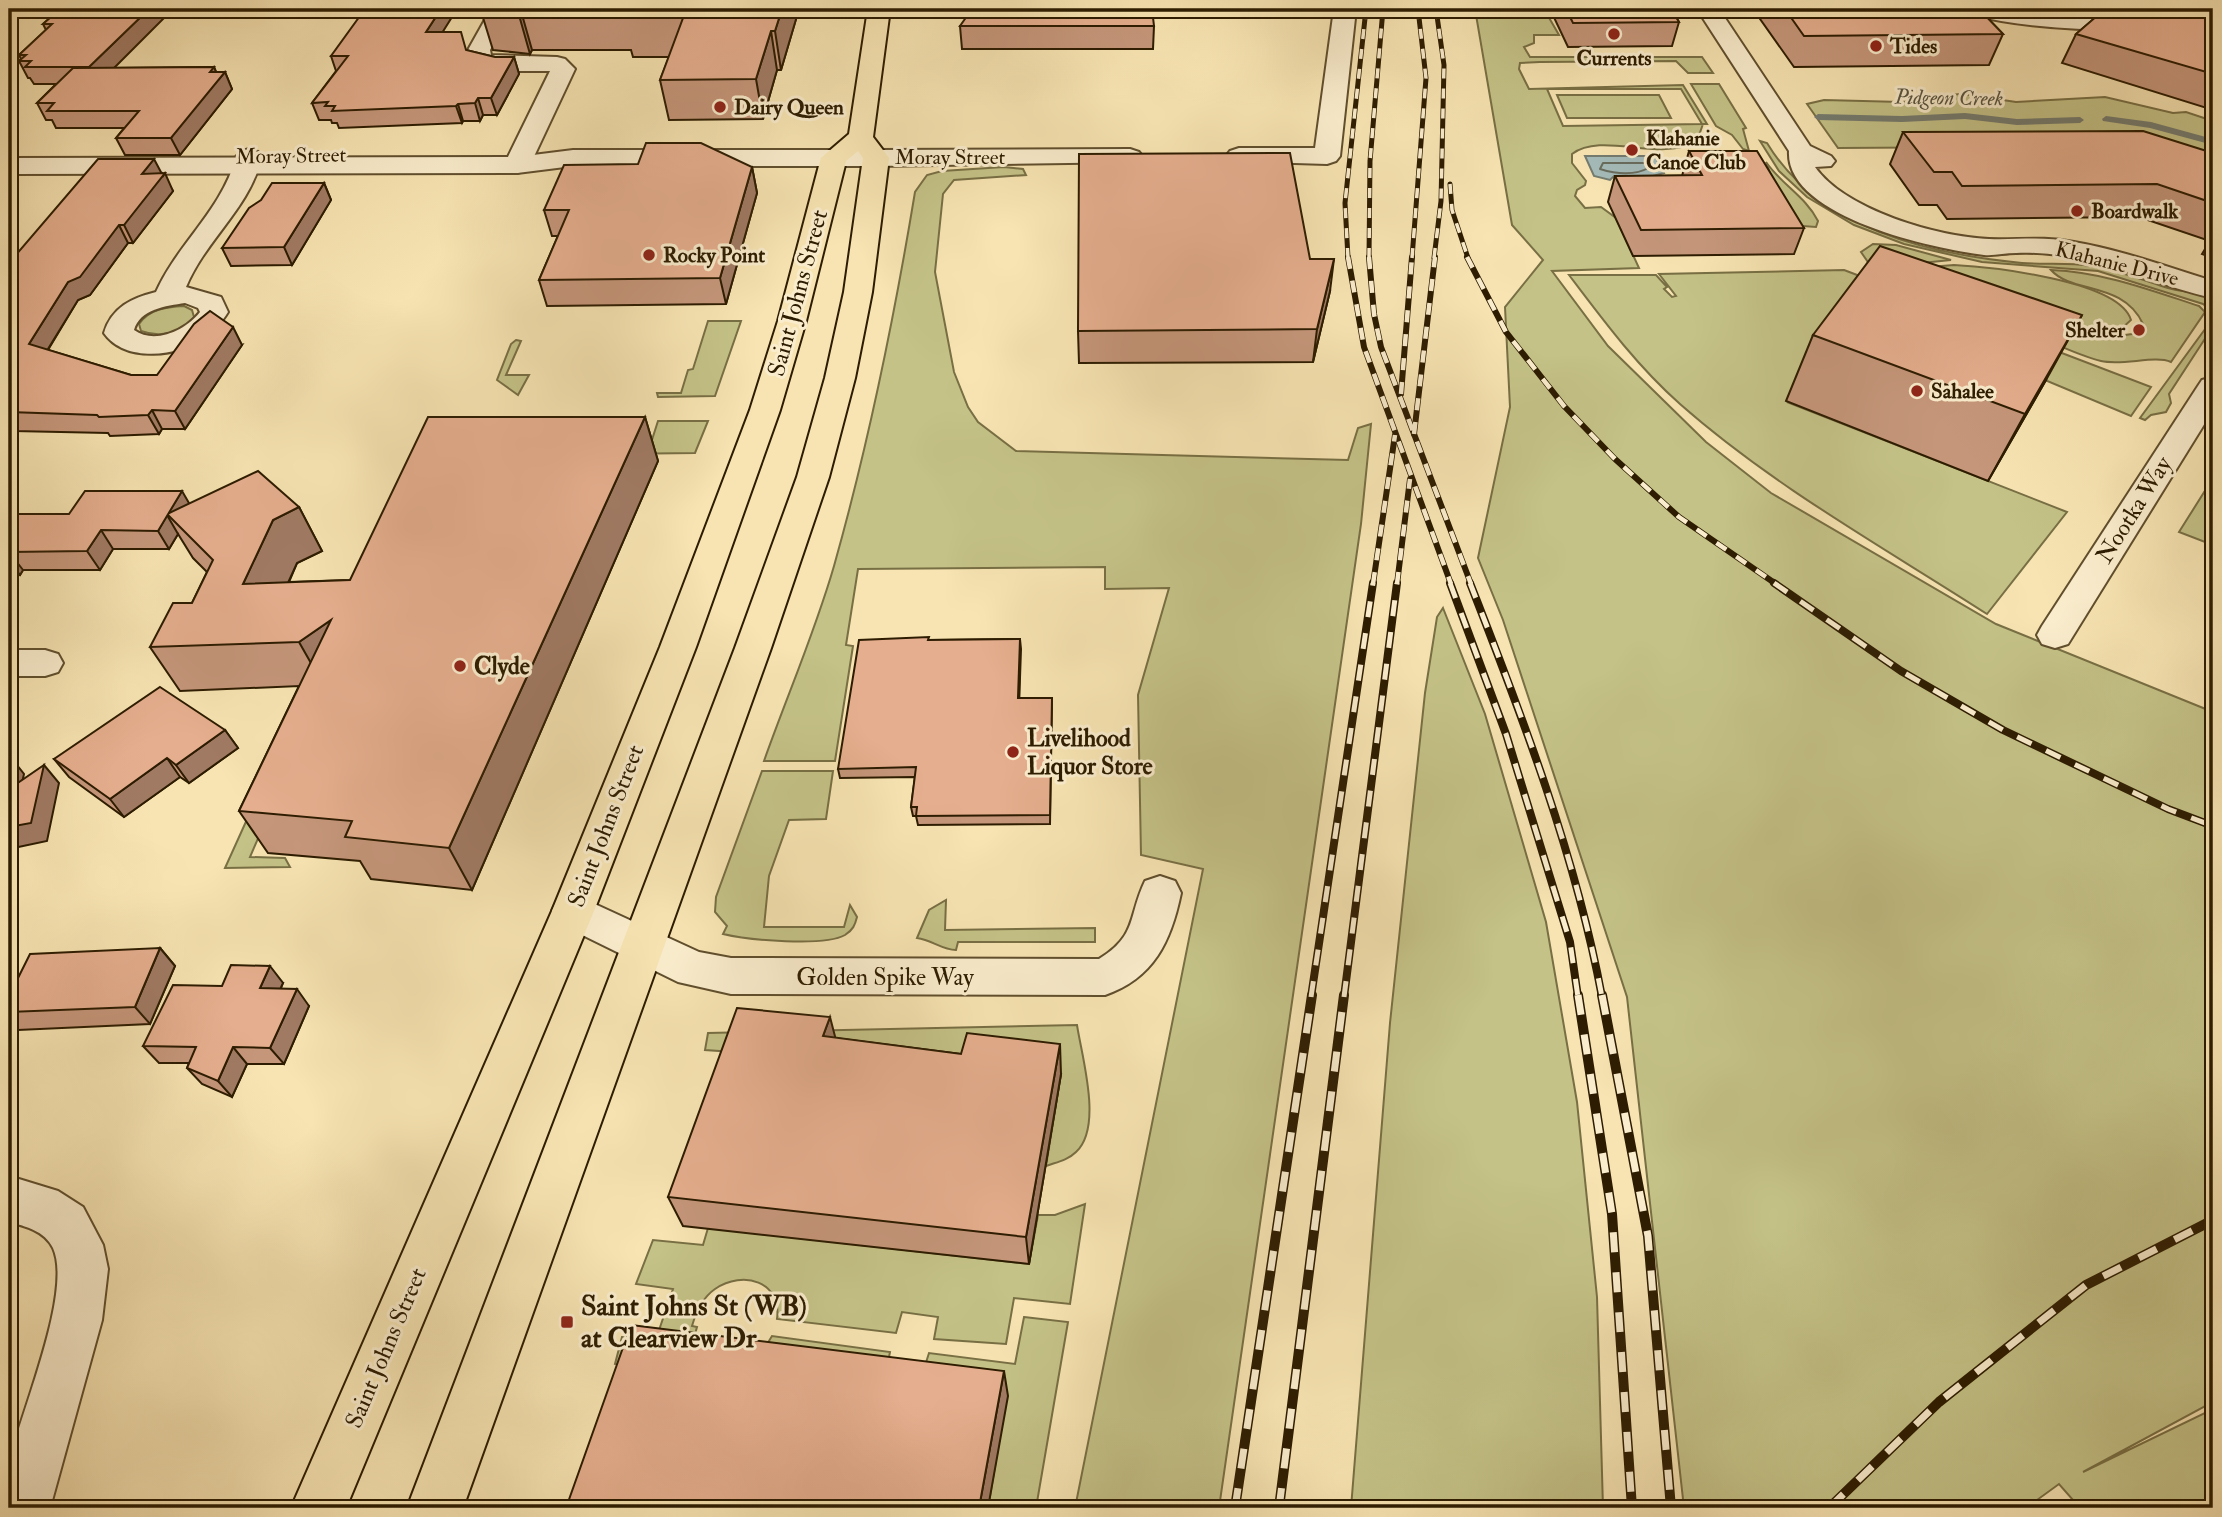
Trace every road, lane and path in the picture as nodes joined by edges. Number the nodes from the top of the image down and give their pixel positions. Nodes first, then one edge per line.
1 (502, 9) edge
2 (879, 9) edge
3 (1345, 9) edge
4 (1708, 9) edge
5 (1976, 9) edge
6 (2198, 17) edge
7 (857, 151) junction
8 (9, 155) edge
9 (1213, 156) edge
10 (521, 157) junction
11 (1150, 157) edge
12 (248, 162) junction
13 (9, 166) edge
14 (2213, 290) edge
15 (167, 297) dead end
16 (2213, 386) edge
17 (2055, 635) dead end
18 (9, 663) edge
19 (45, 663) dead end
20 (1160, 893) dead end
21 (573, 911) junction
22 (642, 945) junction
23 (9, 1199) edge
24 (23, 1508) edge
25 (318, 1508) edge
26 (435, 1508) edge

1 - 10 street
2 - 7 main road, Saint Johns Street
3 - 9 street
4 - 14 street, Klahanie Drive
5 - 6 street
7 - 10 street, Moray Street
7 - 11 street, Moray Street
7 - 21 main road, Saint Johns Street
7 - 22 main road, Saint Johns Street
8 - 12 street, Moray Street
10 - 12 street, Moray Street
12 - 13 street, Moray Street
12 - 15 street
16 - 17 street, Nootka Way
18 - 19 street
20 - 22 street, Golden Spike Way
21 - 22 street, Golden Spike Way
21 - 25 main road, Saint Johns Street
22 - 26 main road, Saint Johns Street
23 - 24 street

